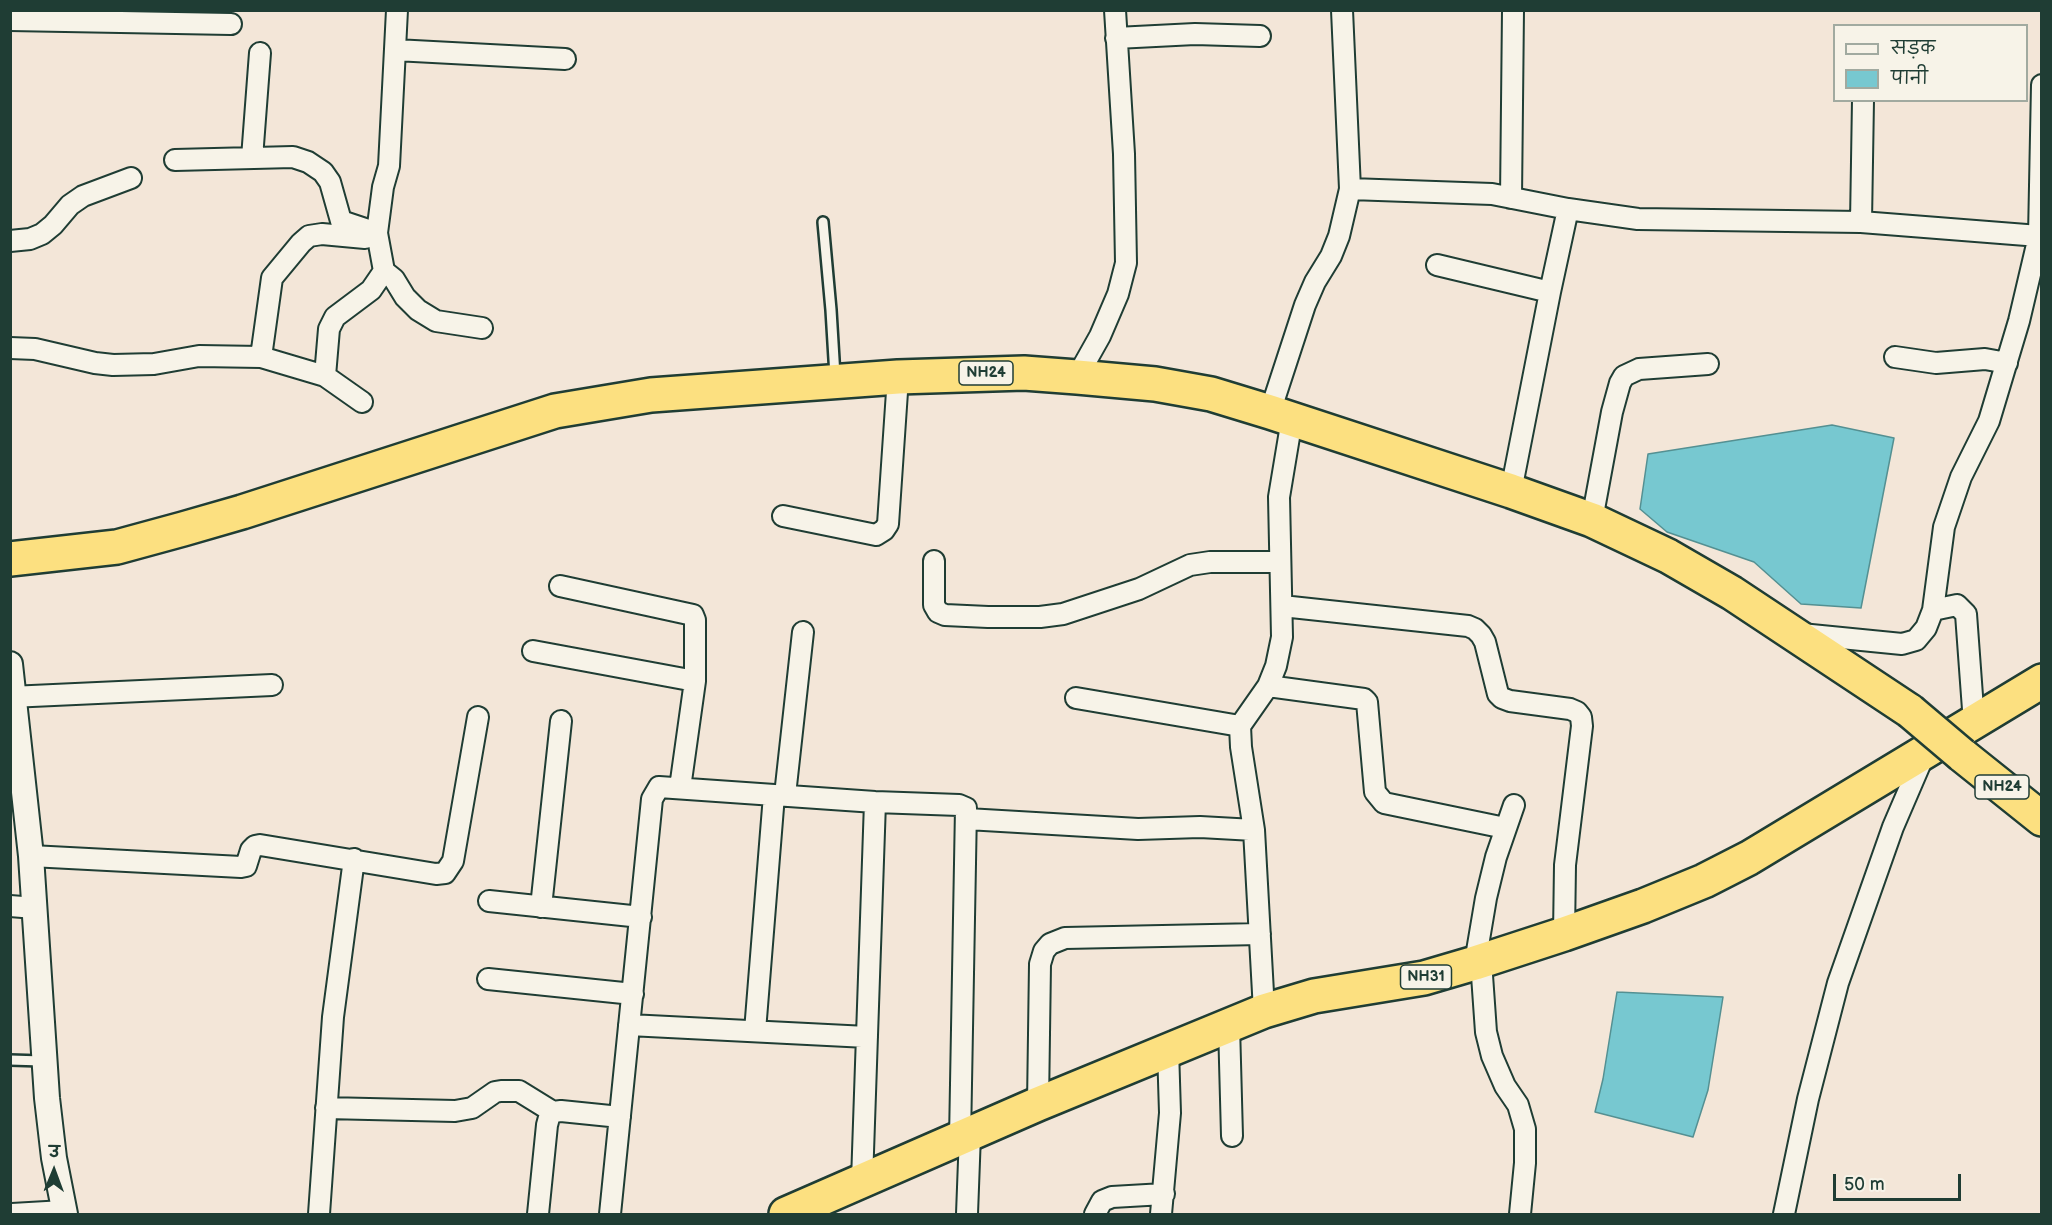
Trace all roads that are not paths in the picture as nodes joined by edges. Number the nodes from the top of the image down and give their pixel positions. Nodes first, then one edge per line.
1 (397, 10) edge
2 (1115, 10) edge
3 (1342, 10) edge
4 (1513, 10) edge
5 (10, 20) edge
6 (231, 24) dead end
7 (1260, 36) dead end
8 (1116, 38) junction
9 (395, 50) junction
10 (260, 53) dead end
11 (565, 59) dead end
12 (2042, 85) edge
13 (1863, 102) edge
14 (2041, 148) edge
15 (252, 158) junction
16 (175, 160) dead end
17 (131, 178) dead end
18 (1350, 189) junction
19 (1511, 198) junction
20 (1568, 209) junction
21 (823, 222) dead end
22 (1861, 222) junction
23 (377, 236) junction
24 (2039, 236) junction
25 (10, 241) edge
26 (1437, 265) dead end
27 (384, 271) junction
28 (1550, 292) junction
29 (482, 328) dead end
30 (10, 348) edge
31 (261, 357) junction
32 (1895, 357) dead end
33 (2007, 363) junction
34 (1708, 364) dead end
35 (325, 376) junction
36 (898, 377) junction
37 (1077, 377) junction
38 (835, 382) junction
39 (362, 402) dead end
40 (1281, 416) junction
41 (1512, 491) junction
42 (783, 516) dead end
43 (1592, 520) junction
44 (10, 559) edge
45 (934, 561) dead end
46 (1280, 562) junction
47 (560, 586) dead end
48 (1282, 606) junction
49 (1933, 609) junction
50 (803, 632) dead end
51 (1795, 633) junction
52 (533, 651) dead end
53 (10, 664) edge
54 (695, 681) junction
55 (2042, 681) edge
56 (272, 685) dead end
57 (1268, 686) junction
58 (13, 697) edge
59 (1076, 698) dead end
60 (478, 717) dead end
61 (561, 721) dead end
62 (1974, 723) junction
63 (1240, 726) junction
64 (1925, 752) junction
65 (680, 788) junction
66 (780, 795) junction
67 (875, 802) junction
68 (1514, 805) dead end
69 (967, 819) junction
70 (2042, 819) edge
71 (1505, 828) junction
72 (1254, 830) junction
73 (30, 856) junction
74 (354, 859) junction
75 (489, 901) dead end
76 (10, 906) edge
77 (542, 907) junction
78 (34, 908) junction
79 (641, 917) junction
80 (1260, 934) junction
81 (1564, 934) junction
82 (1478, 962) junction
83 (488, 979) dead end
84 (633, 994) junction
85 (1264, 1011) junction
86 (629, 1025) junction
87 (1229, 1025) junction
88 (755, 1031) junction
89 (867, 1037) junction
90 (1168, 1049) junction
91 (10, 1060) edge
92 (45, 1061) junction
93 (1038, 1104) junction
94 (326, 1108) junction
95 (553, 1112) junction
96 (620, 1117) junction
97 (965, 1136) junction
98 (1232, 1137) dead end
99 (862, 1181) junction
100 (1164, 1194) junction
101 (64, 1213) edge
102 (12, 1215) edge
103 (318, 1215) edge
104 (538, 1215) edge
105 (610, 1215) edge
106 (786, 1215) edge
107 (967, 1215) edge
108 (1095, 1215) edge
109 (1161, 1215) edge
110 (1520, 1215) edge
111 (1784, 1215) edge

1 - 9 street
2 - 8 street
3 - 18 street
4 - 19 street
5 - 6 street
7 - 8 street
8 - 37 street
9 - 11 street
9 - 23 street
10 - 15 street
12 - 14 street
13 - 22 street
14 - 24 street
15 - 16 street
15 - 23 street
17 - 25 street
18 - 19 street
18 - 40 street
19 - 20 street
20 - 22 street
20 - 28 street
21 - 38 lane
22 - 24 street
23 - 27 street
23 - 31 street
24 - 33 street
26 - 28 street
27 - 29 street
27 - 35 street
28 - 41 street
30 - 31 street
31 - 35 street
32 - 33 street
33 - 49 street
34 - 43 street
35 - 39 street
36 - 37 highway, NH24
36 - 38 highway, NH24
36 - 42 street
37 - 40 highway, NH24
38 - 44 highway, NH24
40 - 41 highway, NH24
40 - 46 street
41 - 43 highway, NH24
43 - 51 highway, NH24
45 - 46 street
46 - 48 street
47 - 54 street
48 - 57 street
48 - 81 street
49 - 51 street
49 - 62 street
50 - 66 street
51 - 70 highway, NH24, bridge
52 - 54 street
53 - 58 street
54 - 65 street
55 - 62 highway, NH31
56 - 58 street
57 - 63 street
57 - 71 street
58 - 73 street
59 - 63 street
60 - 74 street
61 - 77 street
62 - 64 highway, NH31
63 - 72 street
64 - 81 highway, NH31
64 - 111 street
65 - 66 street
65 - 79 street
66 - 67 street
66 - 88 street
67 - 69 street
67 - 89 street
68 - 71 street
69 - 72 street
69 - 97 street
71 - 82 street
72 - 80 street
73 - 74 street
73 - 78 street
74 - 94 street
75 - 77 street
76 - 78 street
77 - 79 street
78 - 92 street
79 - 84 street
80 - 85 street
80 - 93 street
81 - 82 highway, NH31
82 - 85 highway, NH31
82 - 110 street
83 - 84 street
84 - 86 street
85 - 87 highway, NH31
86 - 88 street
86 - 96 street
87 - 90 highway, NH31
87 - 98 street
88 - 89 street
89 - 99 street
90 - 93 highway, NH31
90 - 100 street
91 - 92 lane
92 - 101 street
93 - 97 highway, NH31
94 - 95 street
94 - 103 street
95 - 96 street
95 - 104 street
96 - 105 street
97 - 99 highway, NH31
97 - 107 street
99 - 106 highway, NH31
100 - 108 street
100 - 109 street
101 - 102 street

